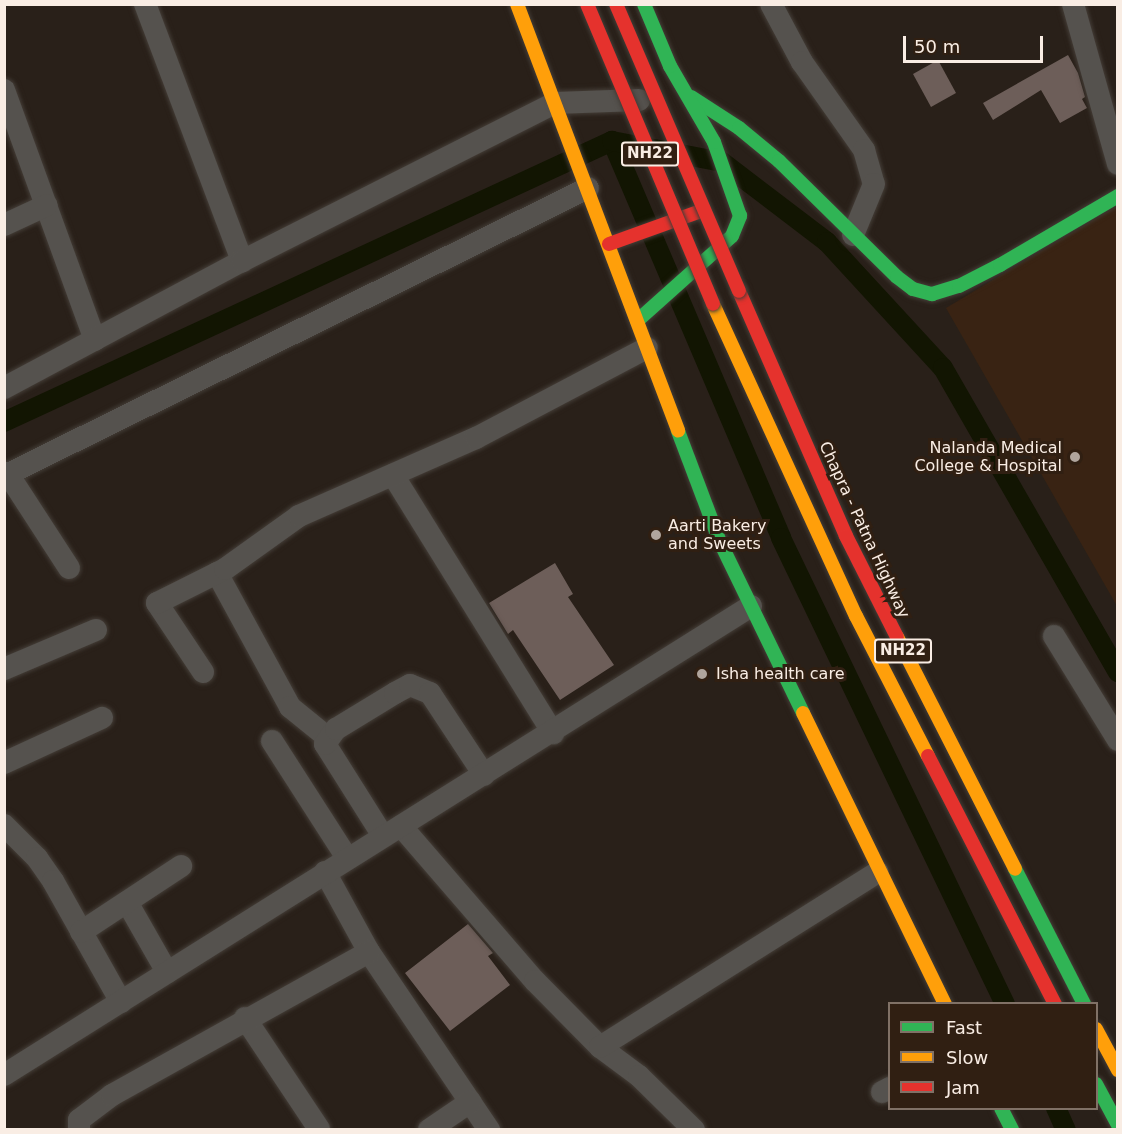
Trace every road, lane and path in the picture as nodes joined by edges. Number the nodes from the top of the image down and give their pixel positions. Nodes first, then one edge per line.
1 (145, 4) edge
2 (517, 4) edge
3 (587, 4) edge
4 (616, 4) edge
5 (644, 4) edge
6 (771, 4) edge
7 (1072, 4) edge
8 (5, 94) edge
9 (685, 97) junction
10 (555, 103) junction
11 (707, 144) junction
12 (1113, 174) edge
13 (585, 182) junction
14 (1118, 196) edge
15 (46, 205) junction
16 (1070, 207) dead end
17 (4, 225) edge
18 (853, 235) junction
19 (609, 244) junction
20 (242, 261) junction
21 (949, 272) dead end
22 (913, 289) junction
23 (746, 307) junction
24 (719, 317) junction
25 (637, 321) junction
26 (95, 340) junction
27 (647, 348) junction
28 (4, 388) edge
29 (6, 475) edge
30 (393, 475) junction
31 (69, 568) dead end
32 (217, 573) junction
33 (751, 606) junction
34 (96, 630) dead end
35 (1054, 636) dead end
36 (4, 669) edge
37 (203, 672) dead end
38 (102, 718) dead end
39 (553, 733) junction
40 (327, 737) junction
41 (1118, 740) edge
42 (272, 741) dead end
43 (4, 762) edge
44 (484, 775) junction
45 (4, 825) edge
46 (392, 831) junction
47 (347, 858) junction
48 (182, 866) dead end
49 (325, 872) junction
50 (878, 872) junction
51 (127, 902) junction
52 (81, 932) junction
53 (369, 952) junction
54 (167, 972) junction
55 (121, 1002) junction
56 (944, 1002) edge
57 (1054, 1002) edge
58 (1082, 1002) edge
59 (245, 1018) junction
60 (1098, 1033) edge
61 (600, 1047) junction
62 (1118, 1070) edge
63 (4, 1075) edge
64 (1098, 1088) edge
65 (470, 1102) junction
66 (1002, 1110) edge
67 (1118, 1125) edge
68 (319, 1129) edge
69 (79, 1130) edge
70 (429, 1130) edge
71 (489, 1130) edge
72 (694, 1130) edge
73 (1012, 1130) edge

1 - 20 street
2 - 10 main road
3 - 24 main road, NH22, bridge
4 - 23 main road, Chapra - Patna Highway / NH22, bridge
5 - 9 main road
6 - 18 street
7 - 12 street
8 - 15 street
9 - 10 street
9 - 11 main road
9 - 18 main road
10 - 13 main road
10 - 20 street
11 - 19 main road
11 - 25 main road
12 - 16 main road
13 - 19 main road
13 - 29 street
14 - 22 main road
15 - 17 street
15 - 26 street
18 - 22 main road
19 - 25 main road
20 - 26 street
21 - 22 main road
23 - 24 main road
23 - 58 main road, Chapra - Patna Highway / NH22
24 - 57 main road, NH22
25 - 27 main road
26 - 28 street
27 - 30 street
27 - 33 main road
29 - 31 street
30 - 32 street
30 - 39 street
32 - 37 street
32 - 40 street
33 - 39 street
33 - 50 main road
34 - 36 street
35 - 41 street
38 - 43 street
39 - 44 street
40 - 44 street
40 - 46 street
42 - 47 street
44 - 46 street
45 - 52 street
46 - 47 street
46 - 61 street
47 - 49 street
48 - 51 street
49 - 53 street
49 - 54 street
50 - 56 main road
50 - 61 street
51 - 52 street
51 - 54 street
52 - 55 street
53 - 59 street
53 - 65 street
54 - 55 street
55 - 63 street
59 - 68 street
59 - 69 street
60 - 62 main road
61 - 72 street
64 - 67 main road
65 - 70 street
65 - 71 street
66 - 73 main road

